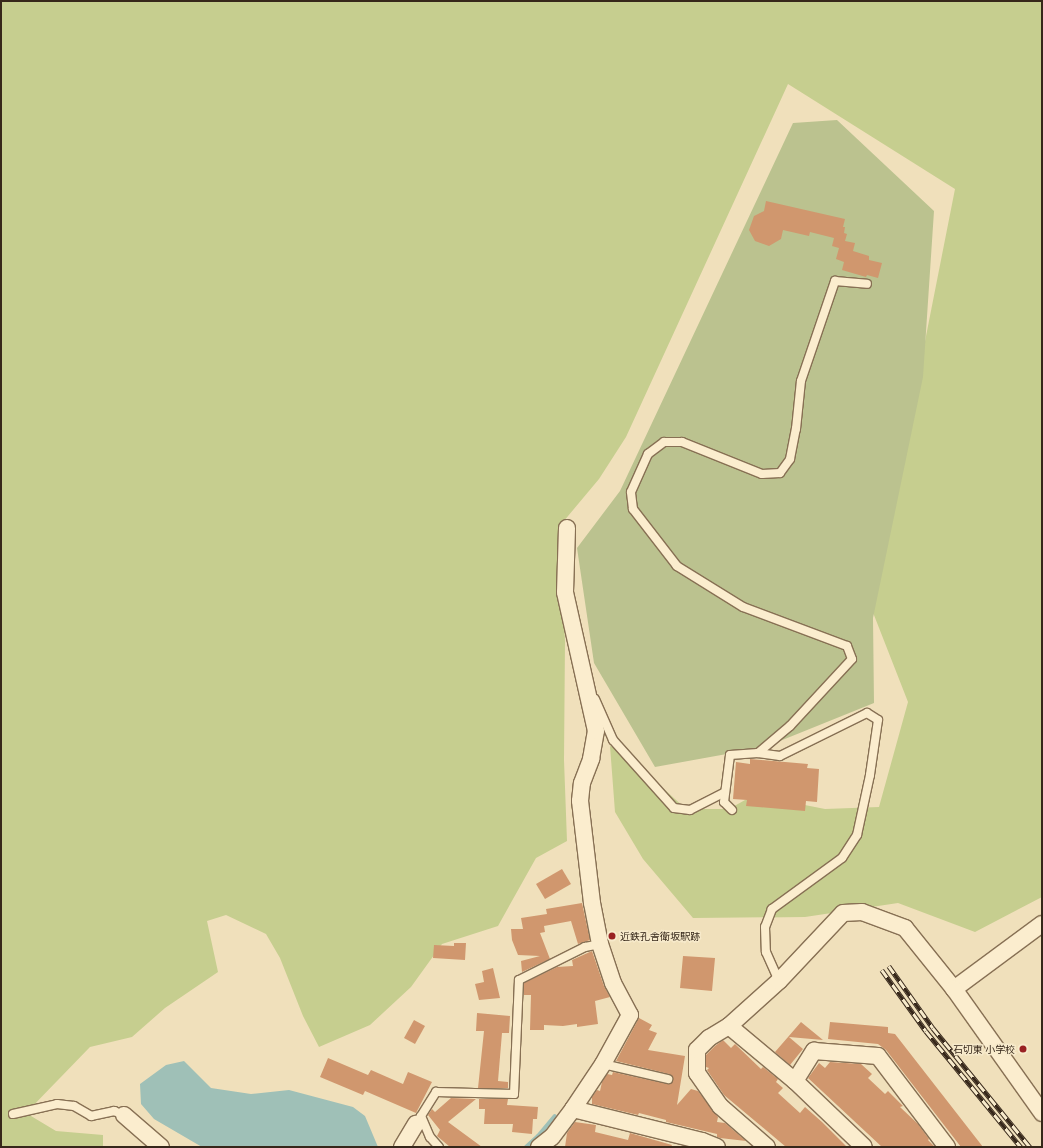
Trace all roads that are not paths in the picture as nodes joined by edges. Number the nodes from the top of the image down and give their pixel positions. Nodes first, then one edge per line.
1 (867, 284) dead end
2 (567, 528) dead end
3 (581, 660) junction
4 (758, 753) junction
5 (725, 792) junction
6 (732, 810) dead end
7 (1042, 924) edge
8 (600, 944) junction
9 (779, 981) junction
10 (954, 989) junction
11 (729, 1026) junction
12 (603, 1064) junction
13 (668, 1079) dead end
14 (795, 1081) junction
15 (573, 1109) junction
16 (1042, 1113) edge
17 (13, 1114) dead end
18 (124, 1115) joint
19 (418, 1120) junction
20 (161, 1147) edge
21 (402, 1147) edge
22 (439, 1147) edge
23 (539, 1147) edge
24 (717, 1147) edge
25 (768, 1147) edge
26 (864, 1147) edge
27 (947, 1147) edge

1 - 4 lane
2 - 3 street
3 - 5 lane
3 - 8 street
4 - 5 lane
4 - 9 lane
5 - 6 lane
7 - 10 street
8 - 12 street
8 - 19 lane
9 - 10 street
9 - 11 street
10 - 16 street
11 - 14 street
11 - 25 street
12 - 13 lane
12 - 15 street
14 - 26 street
14 - 27 street
15 - 23 street
15 - 24 street
17 - 18 lane
18 - 20 street
19 - 21 street
19 - 22 lane

